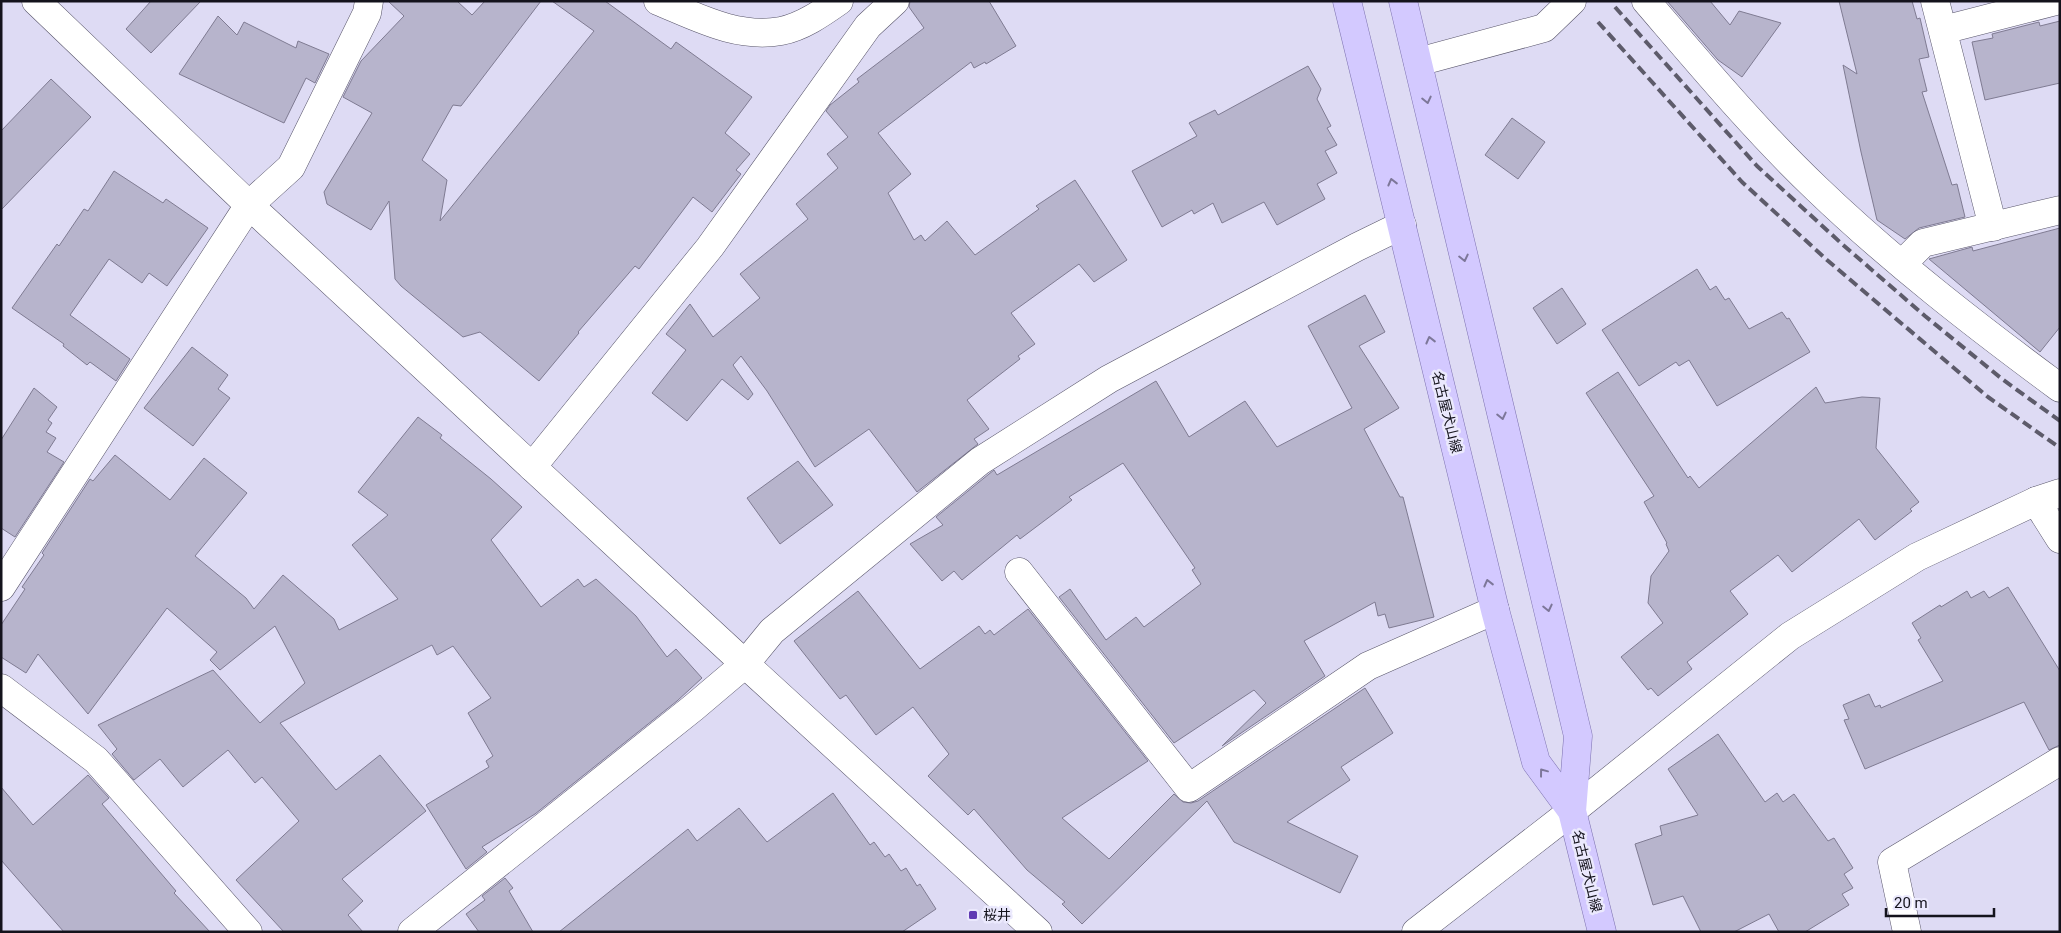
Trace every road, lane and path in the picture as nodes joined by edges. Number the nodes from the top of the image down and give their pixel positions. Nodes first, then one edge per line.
1 (36, 1) edge
2 (370, 1) edge
3 (658, 1) edge
4 (839, 1) edge
5 (895, 1) edge
6 (1348, 1) edge
7 (1403, 1) edge
8 (1572, 1) edge
9 (1646, 1) edge
10 (1936, 1) edge
11 (2056, 1) edge
12 (1943, 30) junction
13 (1418, 62) junction
14 (249, 205) junction
15 (2060, 210) edge
16 (1402, 225) junction
17 (1993, 227) junction
18 (1902, 264) junction
19 (2060, 388) edge
20 (532, 467) junction
21 (2048, 497) edge
22 (2060, 539) edge
23 (1020, 572) dead end
24 (1, 586) edge
25 (1495, 610) junction
26 (745, 664) junction
27 (1, 688) edge
28 (2060, 761) edge
29 (1572, 811) junction
30 (248, 932) edge
31 (412, 932) edge
32 (1038, 932) edge
33 (1416, 932) edge
34 (1602, 932) edge
35 (1907, 932) edge

1 - 14 street
2 - 14 street
3 - 4 street
5 - 20 street
16 -> 6 main road, 名古屋犬山線
7 - 13 main road, 名古屋犬山線
8 - 13 street
9 - 18 street
10 - 12 street
11 - 12 street
12 - 17 street
13 -> 29 main road, 名古屋犬山線
14 - 20 street
14 - 24 street
15 - 17 street
25 -> 16 main road, 名古屋犬山線
16 - 26 street
17 - 18 street
18 - 19 street
20 - 26 street
21 - 22 street
21 - 29 street
23 - 25 street
29 -> 25 main road, 名古屋犬山線
26 - 31 street
26 - 32 street
27 - 30 street
28 - 35 street
29 - 33 street
29 - 34 main road, 名古屋犬山線

